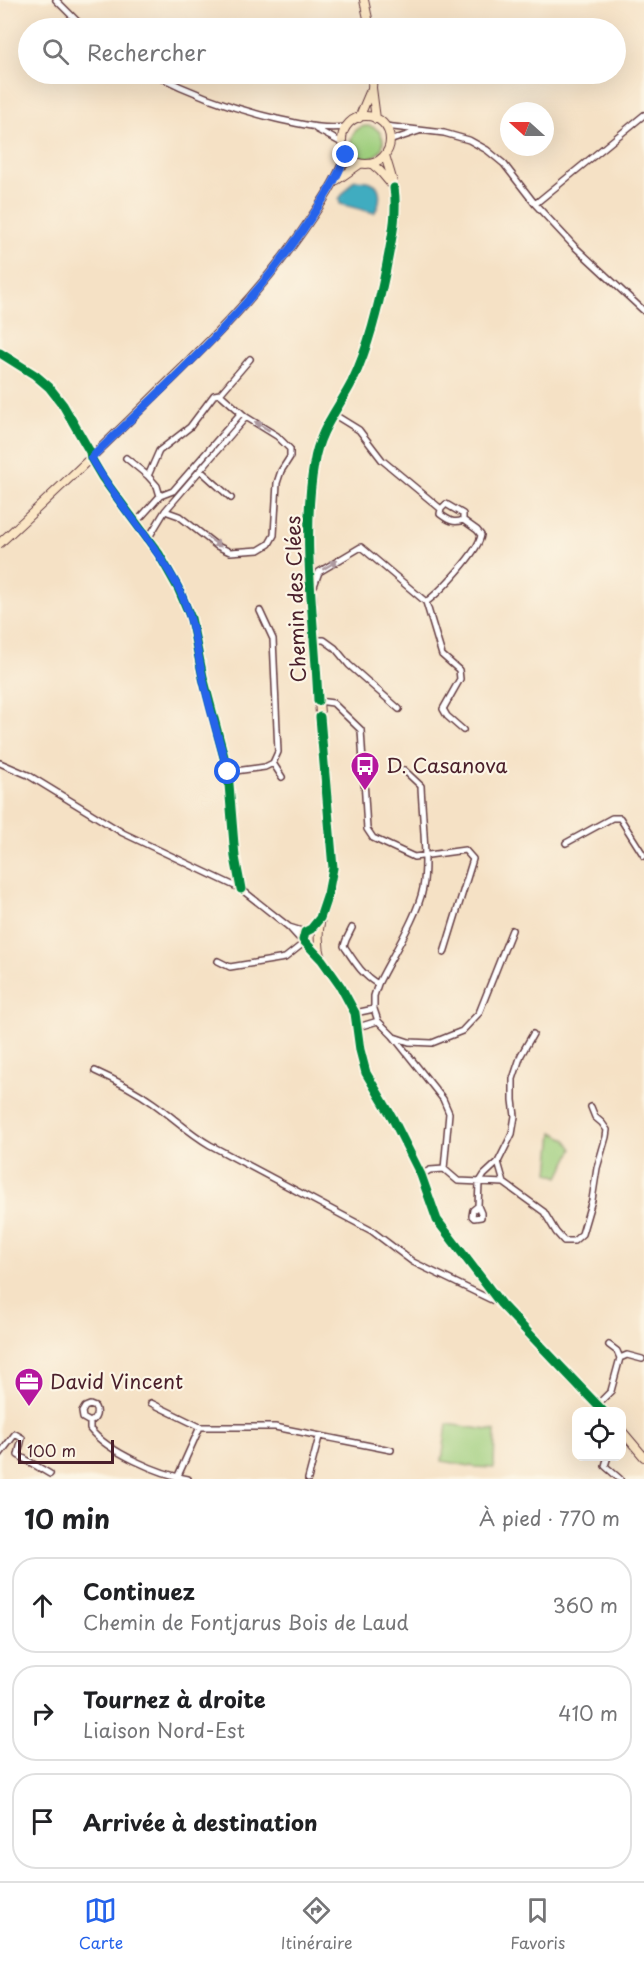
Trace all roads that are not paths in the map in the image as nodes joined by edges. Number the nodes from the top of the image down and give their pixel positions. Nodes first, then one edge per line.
1 (56, 0) edge
2 (364, 0) edge
3 (74, 18) edge
4 (368, 18) edge
5 (175, 84) edge
6 (372, 84) edge
7 (372, 88) junction
8 (644, 115) edge
9 (359, 118) junction
10 (376, 119) junction
11 (385, 126) junction
12 (312, 127) junction
13 (346, 127) junction
14 (422, 130) junction
15 (390, 141) junction
16 (342, 143) junction
17 (346, 155) junction
18 (385, 155) junction
19 (360, 164) junction
20 (372, 164) junction
21 (334, 183) junction
22 (394, 188) junction
23 (535, 204) junction
24 (644, 311) edge
25 (0, 353) edge
26 (250, 359) dead end
27 (220, 394) junction
28 (241, 413) junction
29 (333, 414) junction
30 (246, 417) junction
31 (91, 458) junction
32 (126, 458) dead end
33 (200, 470) junction
34 (148, 476) junction
35 (160, 496) junction
36 (231, 498) dead end
37 (441, 509) junction
38 (165, 511) junction
39 (463, 520) junction
40 (134, 521) junction
41 (148, 539) junction
42 (0, 543) edge
43 (311, 593) junction
44 (426, 602) junction
45 (260, 611) dead end
46 (315, 640) junction
47 (318, 701) junction
48 (399, 709) dead end
49 (463, 730) dead end
50 (0, 762) edge
51 (273, 764) junction
52 (404, 770) dead end
53 (228, 772) junction
54 (282, 777) dead end
55 (566, 843) dead end
56 (644, 856) edge
57 (424, 857) junction
58 (241, 889) junction
59 (352, 928) dead end
60 (512, 930) dead end
61 (310, 937) junction
62 (444, 953) dead end
63 (218, 961) dead end
64 (378, 984) junction
65 (374, 1009) junction
66 (355, 1013) junction
67 (378, 1021) junction
68 (358, 1027) junction
69 (534, 1034) dead end
70 (393, 1036) junction
71 (95, 1071) dead end
72 (591, 1107) dead end
73 (498, 1162) junction
74 (444, 1169) junction
75 (421, 1175) junction
76 (479, 1183) junction
77 (504, 1183) junction
78 (478, 1206) dead end
79 (501, 1304) junction
80 (609, 1345) dead end
81 (620, 1358) junction
82 (642, 1359) dead end
83 (151, 1403) dead end
84 (598, 1404) junction
85 (600, 1407) edge
86 (90, 1422) junction
87 (200, 1427) junction
88 (319, 1437) junction
89 (626, 1440) edge
90 (391, 1450) dead end
91 (2, 1451) edge
92 (18, 1455) junction
93 (644, 1457) edge
94 (606, 1461) edge
95 (50, 1474) dead end
96 (176, 1478) edge
97 (188, 1479) edge
98 (308, 1479) edge
99 (620, 1479) edge

1 - 3 street
2 - 4 street
5 - 12 street
6 - 7 street
7 - 9 street
7 - 10 street
8 - 23 street
9 - 10 street
9 - 13 street
10 - 11 street
11 - 14 street
11 - 15 street
12 - 13 street
12 - 16 street
13 - 16 street
14 - 15 street
14 - 23 street
15 - 18 street
16 - 17 street
17 - 19 street
17 - 21 street
18 - 20 street
18 - 22 street, Chemin des Clées
19 - 20 street
19 - 21 street
20 - 22 street
21 - 31 street
22 - 29 street, Chemin des Clées
23 - 24 street
25 - 31 street
26 - 27 street
27 - 28 street
27 - 34 street
28 - 30 street
28 - 35 street
29 - 37 street
29 - 43 street, Chemin des Clées
30 - 33 street
38 -> 30 street
31 - 40 street
31 - 42 street
32 - 34 street
33 - 36 street
33 - 38 street
34 - 35 street
35 - 40 street
37 - 39 street
37 - 39 street
38 - 41 street
39 - 44 street
40 - 41 street
41 - 53 street
43 -> 44 street
43 - 46 street, Chemin des Clées
44 - 49 street
45 - 51 street
46 - 47 street, Chemin des Clées
46 - 48 street
47 - 57 street
47 - 61 street, Chemin des Clées
50 - 58 street
51 - 53 street
51 - 54 street
52 - 57 street
53 - 58 street
55 - 56 street
57 - 62 street
57 - 64 street
58 - 61 street
59 - 64 street
60 - 70 street
61 - 63 street
61 - 66 street
64 - 65 street
65 - 66 street
65 - 67 street
66 - 68 street
67 - 68 street
67 - 70 street
68 - 75 street
69 - 73 street
70 - 74 street
71 - 79 street
72 - 77 street
73 - 76 street
73 - 77 street
74 - 75 street
74 - 76 street
75 - 79 street
76 - 77 street
76 - 78 street
79 - 84 street
80 - 81 street
81 - 82 street
81 - 84 street
83 - 87 street
84 - 85 street
86 - 86 street
86 - 96 street
87 - 88 street
87 - 96 street
88 - 90 street
88 - 98 street
89 - 93 street
91 - 92 street
91 - 92 street
92 - 95 street
94 - 99 street
96 - 97 street

